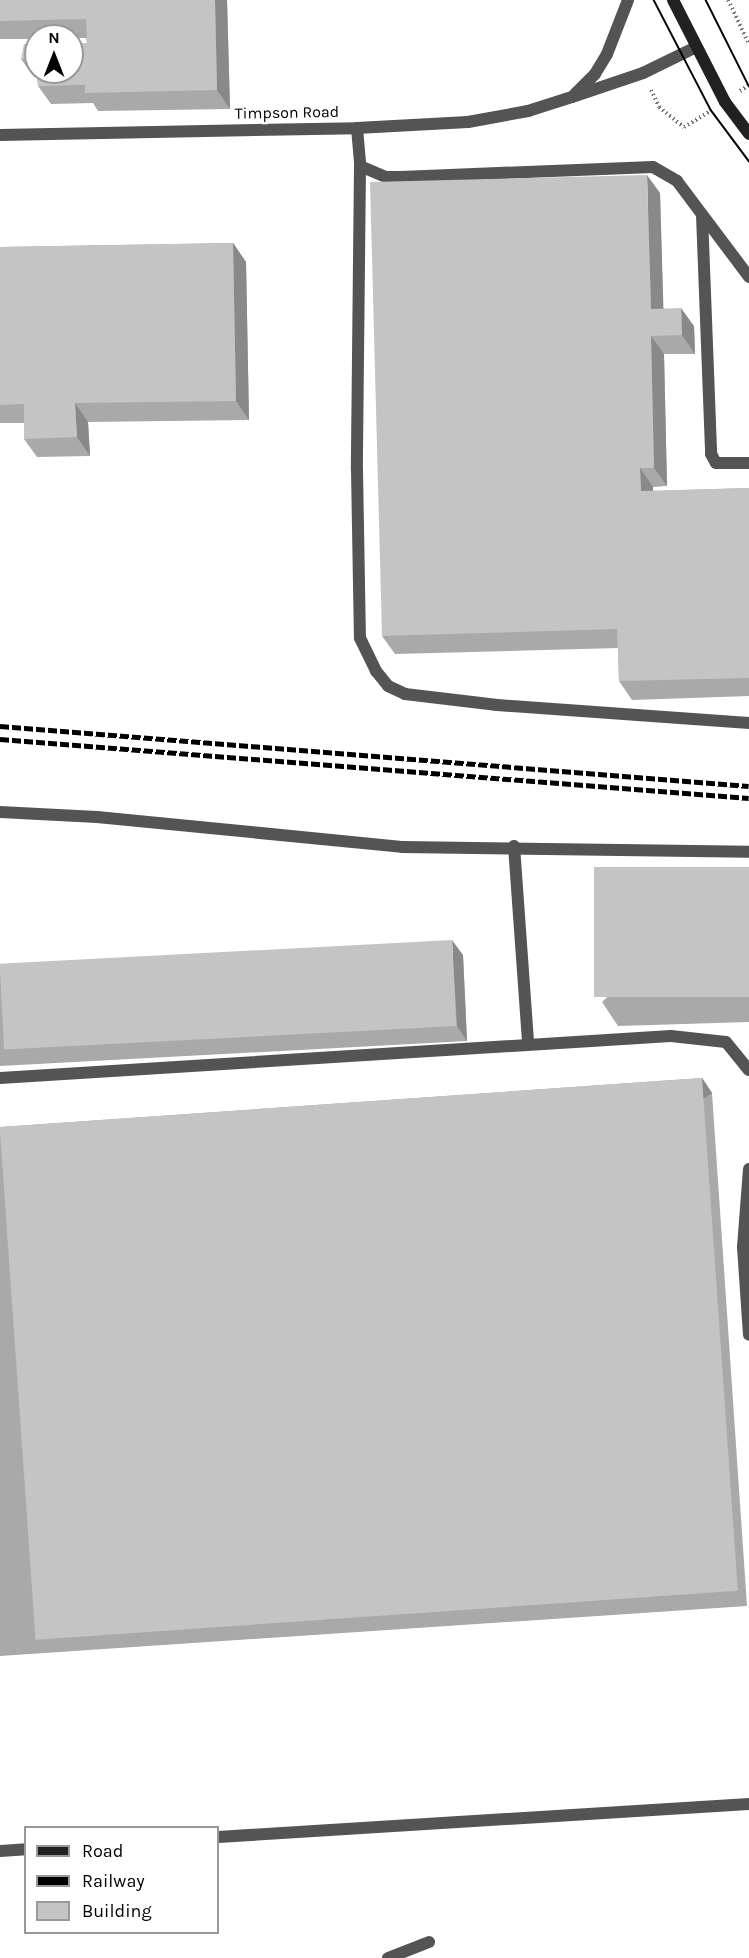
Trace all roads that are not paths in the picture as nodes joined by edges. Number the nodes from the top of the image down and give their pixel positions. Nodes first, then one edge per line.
1 (628, 0) edge
2 (673, 0) edge
3 (696, 47) junction
4 (572, 97) junction
5 (357, 128) junction
6 (749, 134) edge
7 (0, 135) edge
8 (360, 166) junction
9 (702, 213) junction
10 (749, 277) edge
11 (749, 463) edge
12 (749, 723) edge
13 (0, 812) edge
14 (514, 846) junction
15 (749, 852) edge
16 (528, 1043) junction
17 (749, 1070) edge
18 (0, 1078) edge
19 (749, 1169) edge
20 (749, 1335) edge
21 (749, 1804) edge
22 (219, 1837) edge
23 (24, 1849) edge
24 (0, 1851) edge
25 (429, 1942) dead end
26 (388, 1958) edge

1 - 4 street, Timpson Road
2 - 3 street
3 - 4 street, Timpson Road
3 - 6 street
4 - 5 street, Timpson Road
5 - 7 street, Timpson Road
5 - 8 street
8 - 9 street
8 - 12 street
9 - 10 street
9 - 11 street
13 - 14 street
14 - 15 street
14 - 16 street
16 - 17 street
16 - 18 street
19 - 20 street
21 - 22 street
23 - 24 street
25 - 26 street

